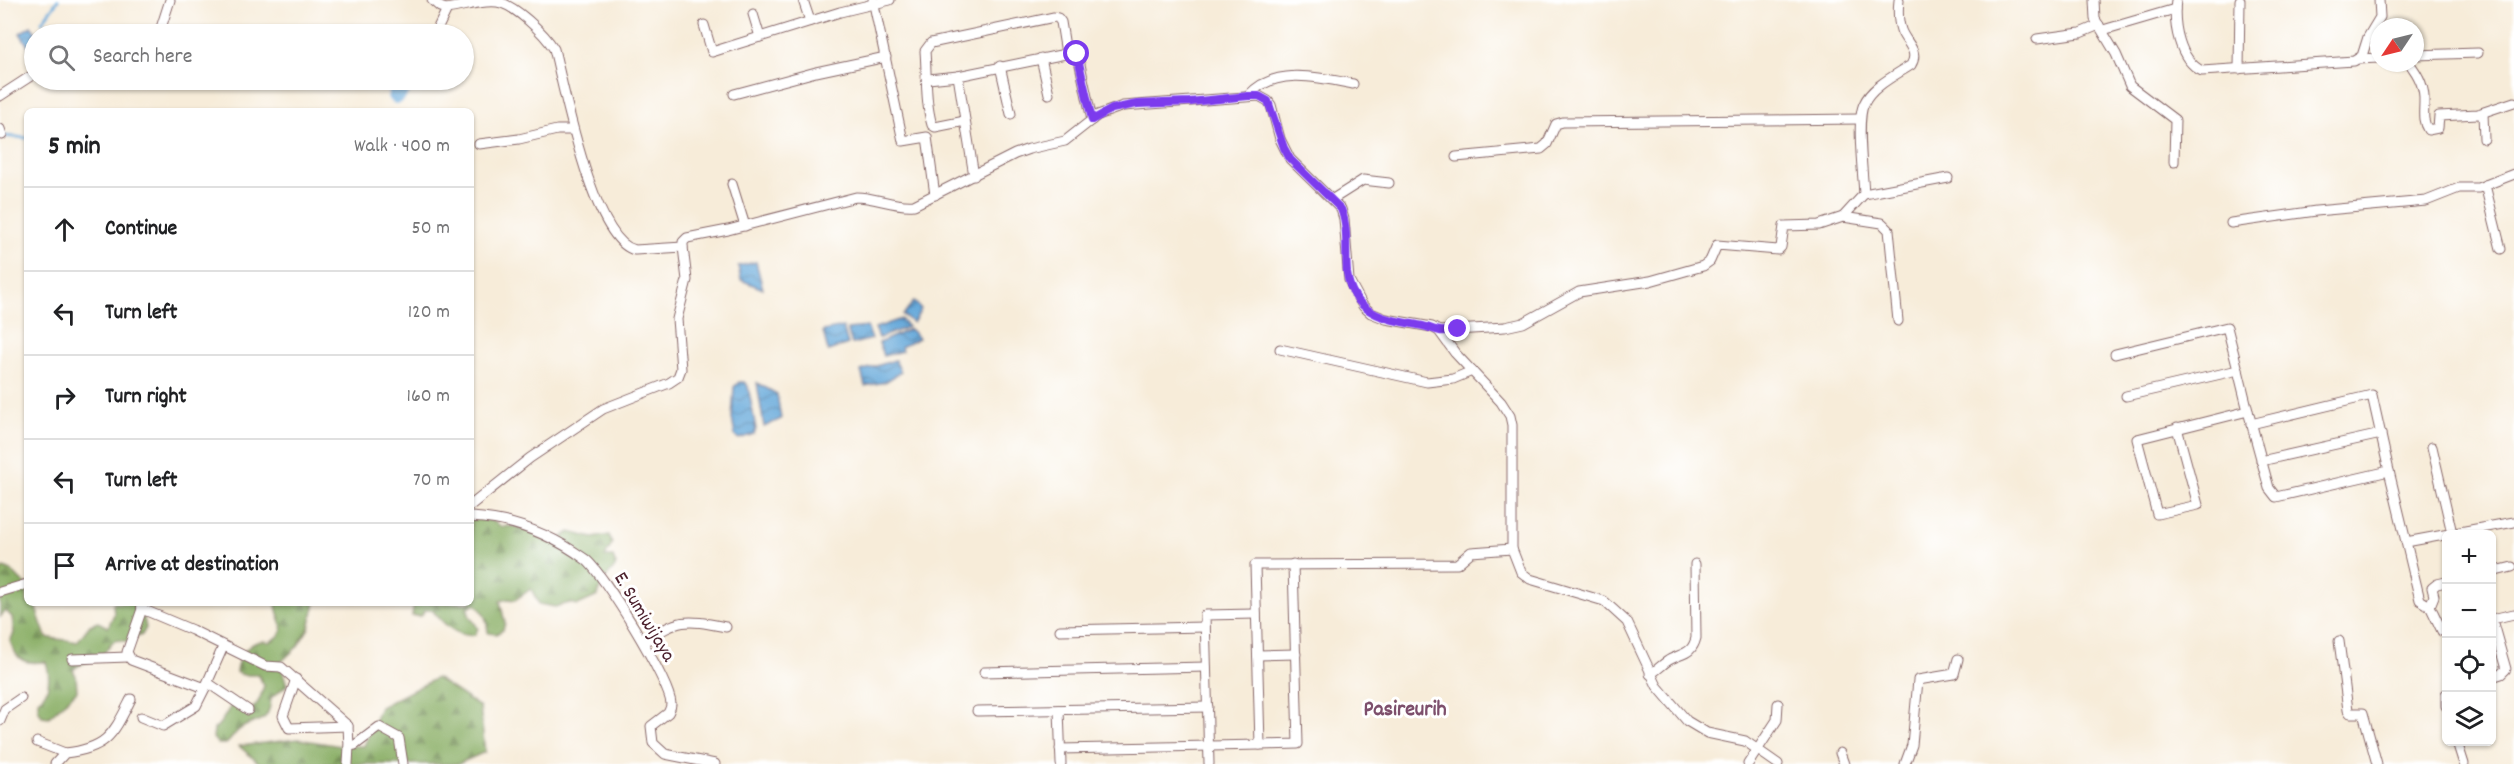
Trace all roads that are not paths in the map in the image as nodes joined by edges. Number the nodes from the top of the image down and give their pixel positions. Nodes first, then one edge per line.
1 (170, 0) edge
2 (432, 0) edge
3 (803, 0) edge
4 (890, 0) edge
5 (1899, 0) edge
6 (2094, 0) edge
7 (2240, 0) edge
8 (2379, 0) edge
9 (874, 2) edge
10 (2176, 4) edge
11 (447, 9) junction
12 (753, 14) dead end
13 (810, 21) junction
14 (162, 24) edge
15 (440, 24) edge
16 (704, 26) dead end
17 (2101, 27) junction
18 (760, 37) junction
19 (2037, 39) dead end
20 (1066, 53) junction
21 (2478, 53) dead end
22 (2424, 55) edge
23 (886, 57) junction
24 (1041, 58) junction
25 (2370, 58) edge
26 (2359, 59) junction
27 (1000, 66) junction
28 (2239, 69) junction
29 (2415, 72) edge
30 (957, 76) junction
31 (928, 79) junction
32 (24, 80) edge
33 (1353, 84) dead end
34 (734, 94) dead end
35 (1049, 94) dead end
36 (0, 96) edge
37 (1248, 96) junction
38 (2514, 102) edge
39 (2483, 113) junction
40 (1011, 114) dead end
41 (1860, 119) junction
42 (1092, 120) junction
43 (965, 121) junction
44 (573, 130) junction
45 (2484, 139) dead end
46 (479, 144) dead end
47 (1456, 157) dead end
48 (2174, 162) dead end
49 (2514, 174) edge
50 (974, 176) junction
51 (1948, 178) dead end
52 (1389, 183) dead end
53 (732, 184) dead end
54 (2485, 185) junction
55 (1864, 194) junction
56 (935, 195) junction
57 (1333, 199) junction
58 (1843, 217) junction
59 (2231, 223) dead end
60 (745, 226) junction
61 (683, 247) junction
62 (2501, 249) dead end
63 (1898, 321) dead end
64 (1439, 331) junction
65 (1280, 350) dead end
66 (2115, 354) dead end
67 (2238, 370) junction
68 (1472, 371) junction
69 (2126, 396) dead end
70 (2248, 411) junction
71 (2251, 424) junction
72 (2177, 429) junction
73 (2381, 434) junction
74 (2432, 447) dead end
75 (2261, 461) junction
76 (2389, 471) junction
77 (474, 503) edge
78 (474, 517) edge
79 (2514, 522) edge
80 (2451, 530) edge
81 (2469, 530) edge
82 (2442, 535) edge
83 (2406, 542) junction
84 (1512, 549) junction
85 (1293, 564) junction
86 (1695, 564) dead end
87 (2511, 567) dead end
88 (2496, 571) edge
89 (2442, 583) edge
90 (24, 585) edge
91 (2417, 589) junction
92 (0, 592) edge
93 (142, 606) edge
94 (2430, 606) junction
95 (2514, 614) edge
96 (1256, 615) junction
97 (2496, 619) edge
98 (726, 627) dead end
99 (1205, 627) junction
100 (1060, 630) dead end
101 (2442, 632) edge
102 (2496, 634) edge
103 (2339, 641) dead end
104 (644, 642) junction
105 (223, 646) junction
106 (1296, 654) junction
107 (1258, 655) junction
108 (128, 657) junction
109 (1958, 658) dead end
110 (72, 660) dead end
111 (1206, 667) junction
112 (984, 672) dead end
113 (1650, 674) junction
114 (2496, 676) edge
115 (296, 679) junction
116 (206, 686) junction
117 (21, 698) dead end
118 (131, 699) dead end
119 (1778, 704) dead end
120 (1208, 707) junction
121 (248, 710) dead end
122 (1059, 710) junction
123 (977, 711) dead end
124 (141, 717) dead end
125 (0, 721) edge
126 (348, 726) junction
127 (37, 742) dead end
128 (1260, 745) junction
129 (349, 746) junction
130 (1209, 746) junction
131 (2459, 746) edge
132 (1060, 749) junction
133 (1759, 750) junction
134 (65, 753) junction
135 (1840, 753) dead end
136 (56, 764) edge
137 (348, 764) edge
138 (403, 764) edge
139 (715, 764) edge
140 (1060, 764) edge
141 (1209, 764) edge
142 (1748, 764) edge
143 (1778, 764) edge
144 (1844, 764) edge
145 (1905, 764) edge
146 (2377, 764) edge
147 (2464, 764) edge

1 - 14 street
2 - 11 street
3 - 13 street
4 - 9 street
5 - 41 street
6 - 17 street
7 - 28 street
8 - 26 street
9 - 13 street
9 - 23 street
10 - 17 street
10 - 28 street
11 - 15 street
11 - 44 street
12 - 18 street
13 - 18 street
16 - 18 street
17 - 19 street
17 - 48 street
20 - 24 street
20 - 31 street
20 - 42 street
21 - 22 street
23 - 34 street
23 - 56 street
24 - 27 street
24 - 35 street
25 - 26 street
26 - 28 street
27 - 30 street
27 - 40 street
29 - 39 street
30 - 31 street
30 - 43 street
31 - 43 street
32 - 36 street
33 - 37 street
37 - 42 street
37 - 57 street
38 - 39 street
39 - 45 street
41 - 47 street
41 - 55 street
42 - 50 street
43 - 50 street
44 - 46 street
44 - 61 street
49 - 54 street
50 - 56 street
51 - 55 street
52 - 57 street
53 - 60 street
54 - 59 street
54 - 62 street
55 - 58 street
56 - 60 street
57 - 64 street
58 - 63 street
58 - 64 street
60 - 61 street
61 - 77 street
64 - 68 street
65 - 68 street
66 - 67 street
67 - 69 street
67 - 70 street
68 - 84 street
70 - 71 street
70 - 72 street
71 - 73 street
71 - 75 street
72 - 72 street
73 - 75 street
73 - 76 street
74 - 80 street
75 - 76 street
76 - 83 street
78 - 104 street, E. Sumiwijaya
79 - 81 street
82 - 83 street
83 - 91 street
84 - 85 street
84 - 113 street
85 - 96 street
85 - 106 street
86 - 113 street
87 - 88 street
89 - 91 street
89 - 94 street
90 - 92 street
91 - 94 street
93 - 105 street
93 - 108 street
94 - 101 street
95 - 97 street
96 - 99 street
96 - 107 street
98 - 104 street
99 - 100 street
99 - 111 street
102 - 114 street
103 - 146 street
104 - 139 street, E. Sumiwijaya
105 - 115 street
105 - 116 street
106 - 107 street
106 - 128 street
107 - 128 street
108 - 110 street
108 - 116 street
109 - 145 street
111 - 112 street
111 - 120 street
113 - 133 street
115 - 126 street
115 - 126 street
116 - 121 street
116 - 124 street
117 - 125 street
118 - 134 street
119 - 133 street
120 - 122 street
120 - 130 street
122 - 123 street
122 - 132 street
126 - 129 street
127 - 134 street
128 - 130 street
129 - 137 street
129 - 138 street
130 - 132 street
130 - 141 street
131 - 147 street
132 - 140 street
133 - 142 street
133 - 143 street
134 - 136 street
135 - 144 street

